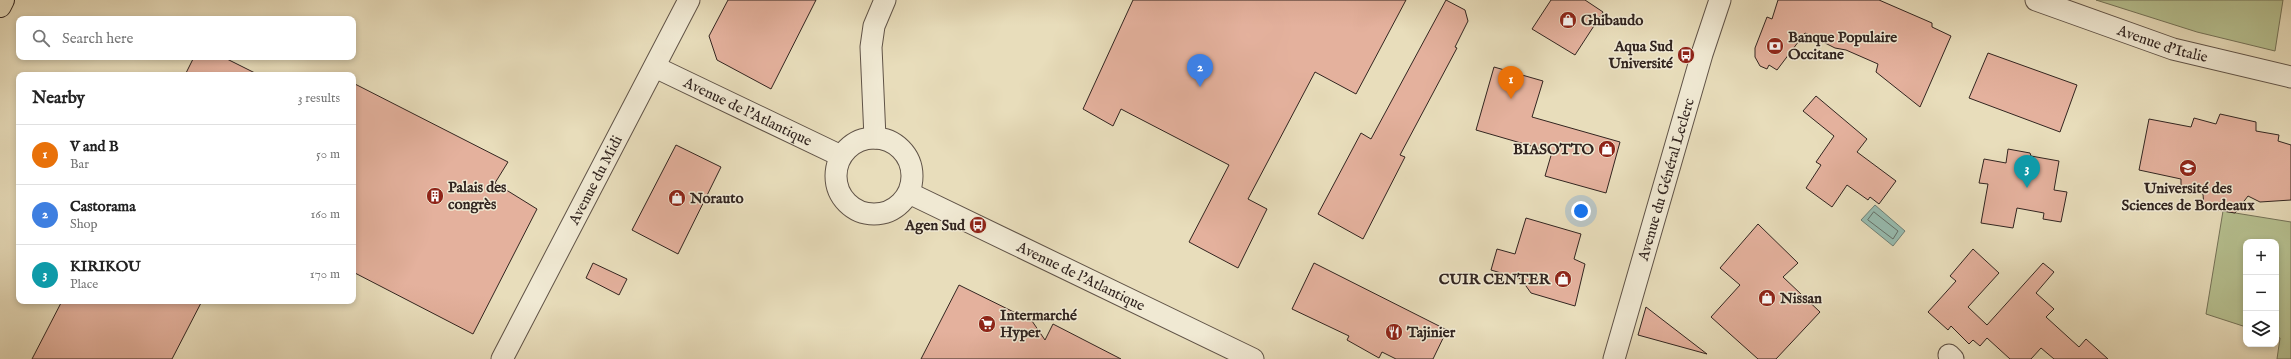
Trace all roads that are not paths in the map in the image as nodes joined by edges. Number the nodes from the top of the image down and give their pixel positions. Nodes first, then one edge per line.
1 (3, 0) edge
2 (689, 0) edge
3 (885, 0) edge
4 (1720, 0) edge
5 (2036, 0) edge
6 (0, 6) edge
7 (655, 67) junction
8 (2291, 77) edge
9 (875, 138) junction
10 (841, 156) junction
11 (909, 193) junction
12 (502, 359) edge
13 (1252, 359) edge
14 (1614, 359) edge

1 - 6 main road
2 - 7 street, Avenue du Midi
3 - 9 street
4 - 14 street, Avenue du Général Leclerc
5 - 8 street, Avenue d'Italie
7 - 10 street, Avenue de l'Atlantique
7 - 12 street, Avenue du Midi
9 - 10 street
9 - 11 street
10 - 11 street
11 - 13 street, Avenue de l'Atlantique

